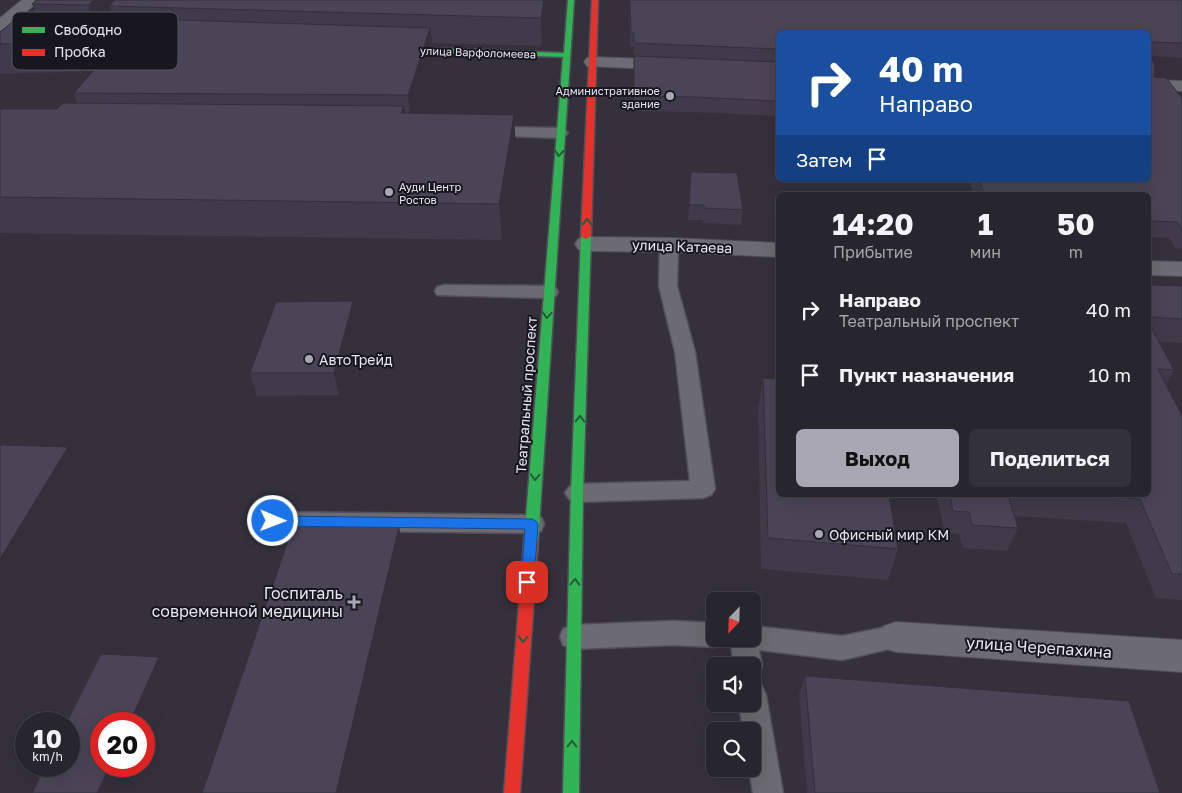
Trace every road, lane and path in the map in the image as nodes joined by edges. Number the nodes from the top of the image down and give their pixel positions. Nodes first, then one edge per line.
1 (32, 0) edge
2 (571, 0) edge
3 (595, 0) edge
4 (21, 12) edge
5 (12, 23) edge
6 (3, 33) edge
7 (388, 49) edge
8 (566, 55) junction
9 (593, 62) junction
10 (689, 66) edge
11 (1151, 85) edge
12 (1182, 86) edge
13 (474, 132) edge
14 (560, 133) junction
15 (586, 244) junction
16 (669, 245) junction
17 (776, 250) edge
18 (1151, 268) edge
19 (1182, 269) edge
20 (444, 291) dead end
21 (549, 292) junction
22 (577, 493) junction
23 (273, 521) dead end
24 (532, 524) junction
25 (706, 635) edge
26 (573, 637) junction
27 (896, 637) joint
28 (761, 639) edge
29 (1182, 656) edge
30 (755, 712) edge
31 (512, 793) edge
32 (571, 793) edge
33 (768, 793) edge

1 - 4 street
2 - 8 main road, Театральный проспект
3 - 9 main road
5 - 6 street
7 - 8 main road, улица Варфоломеева
8 - 14 main road, Театральный проспект
9 - 10 street
15 -> 9 main road
11 - 12 street
13 - 14 lane
14 -> 21 main road, Театральный проспект
15 - 16 street, улица Катаева
22 -> 15 main road
16 - 17 street, улица Катаева
16 - 22 lane
18 - 19 street
20 - 21 lane
21 -> 24 main road, Театральный проспект
26 -> 22 main road
23 - 24 lane
24 -> 31 main road, Театральный проспект
25 - 26 lane
32 -> 26 main road
27 - 28 lane
27 - 29 street, улица Черепахина
30 - 33 lane

